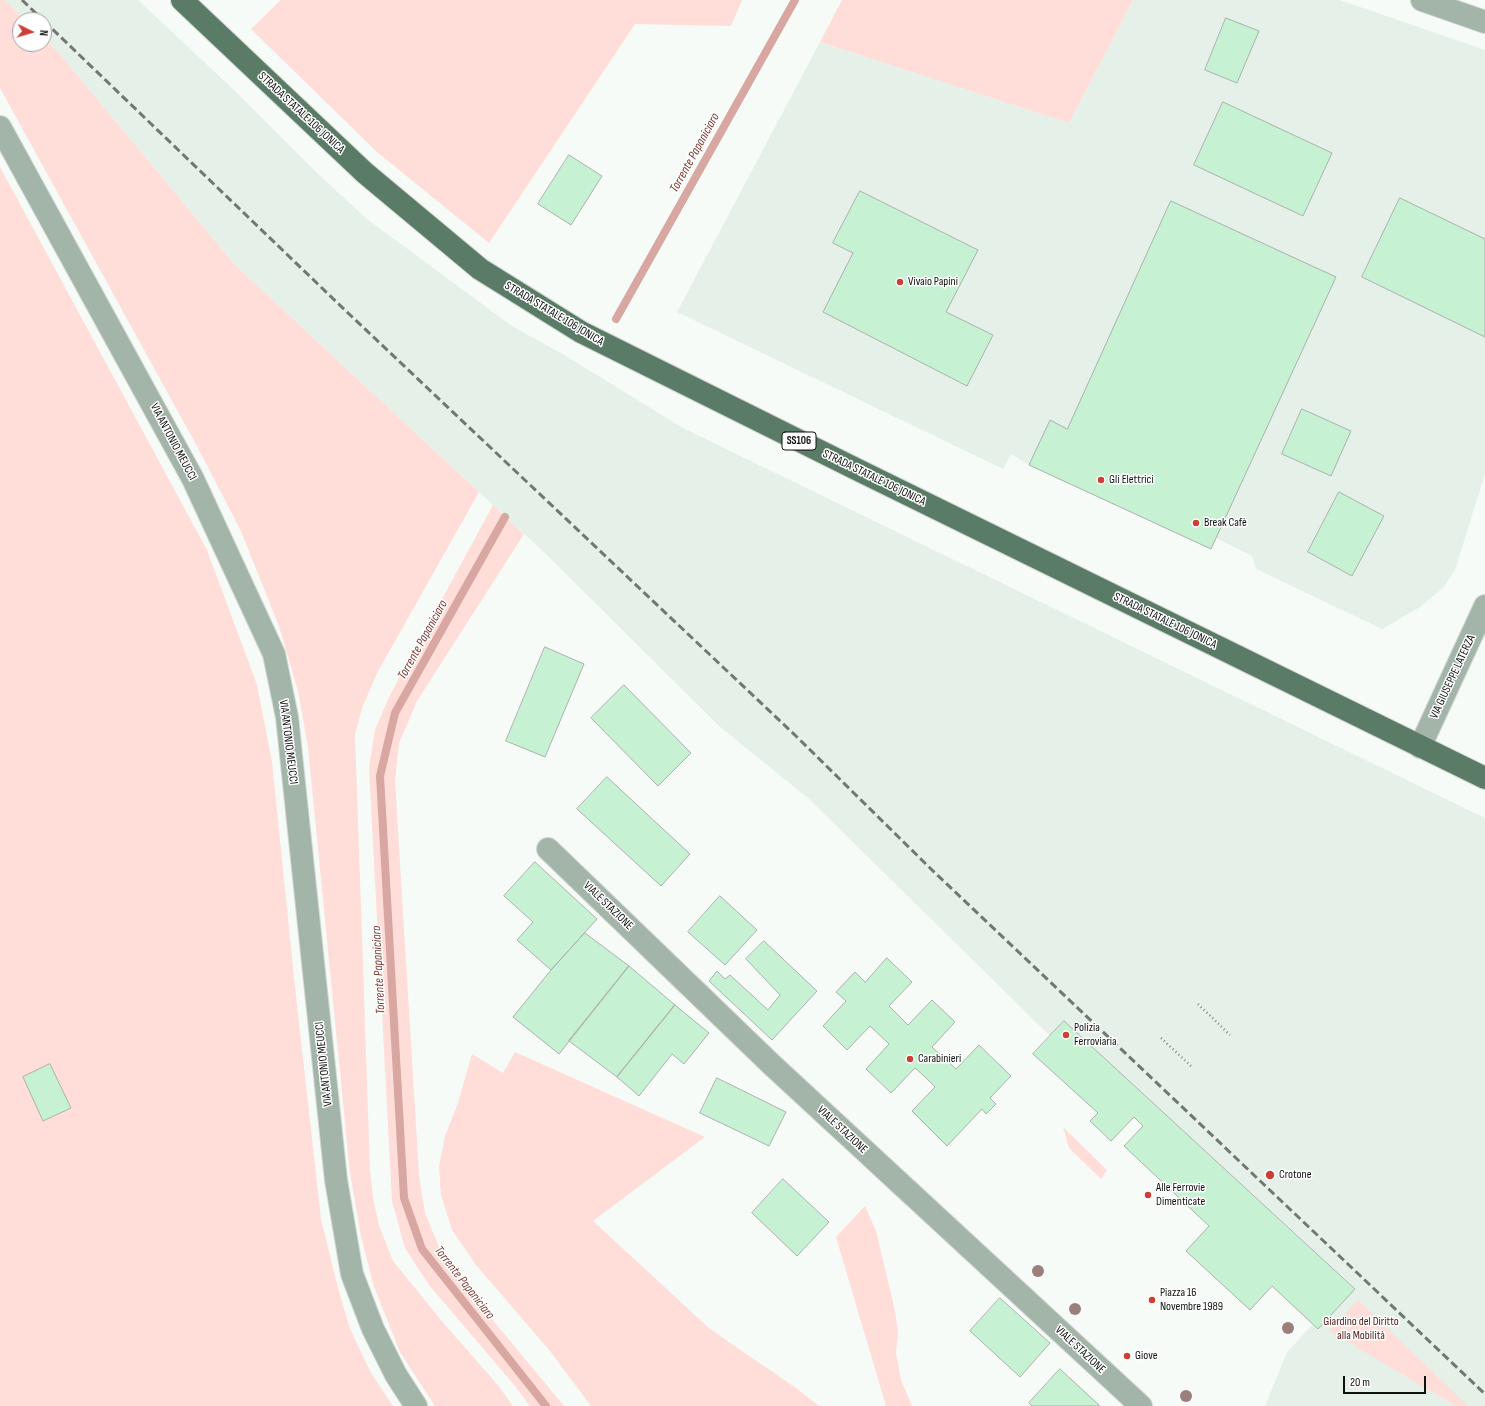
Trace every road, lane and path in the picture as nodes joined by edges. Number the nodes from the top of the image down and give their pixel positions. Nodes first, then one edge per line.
1 (182, 0) edge
2 (1422, 0) edge
3 (1485, 22) edge
4 (0, 127) edge
5 (1485, 606) edge
6 (1420, 747) junction
7 (1485, 778) edge
8 (548, 848) dead end
9 (1198, 1004) dead end
10 (1230, 1035) dead end
11 (1161, 1038) dead end
12 (1190, 1066) dead end
13 (416, 1406) edge
14 (1141, 1406) edge

1 - 6 main road, STRADA STATALE 106 JONICA / SS106
2 - 3 street
4 - 13 street, VIA ANTONIO MEUCCI
5 - 6 street, VIA GIUSEPPE LATERZA
6 - 7 main road, STRADA STATALE 106 JONICA / SS106
8 - 14 street, VIALE STAZIONE
9 - 10 path
11 - 12 path

